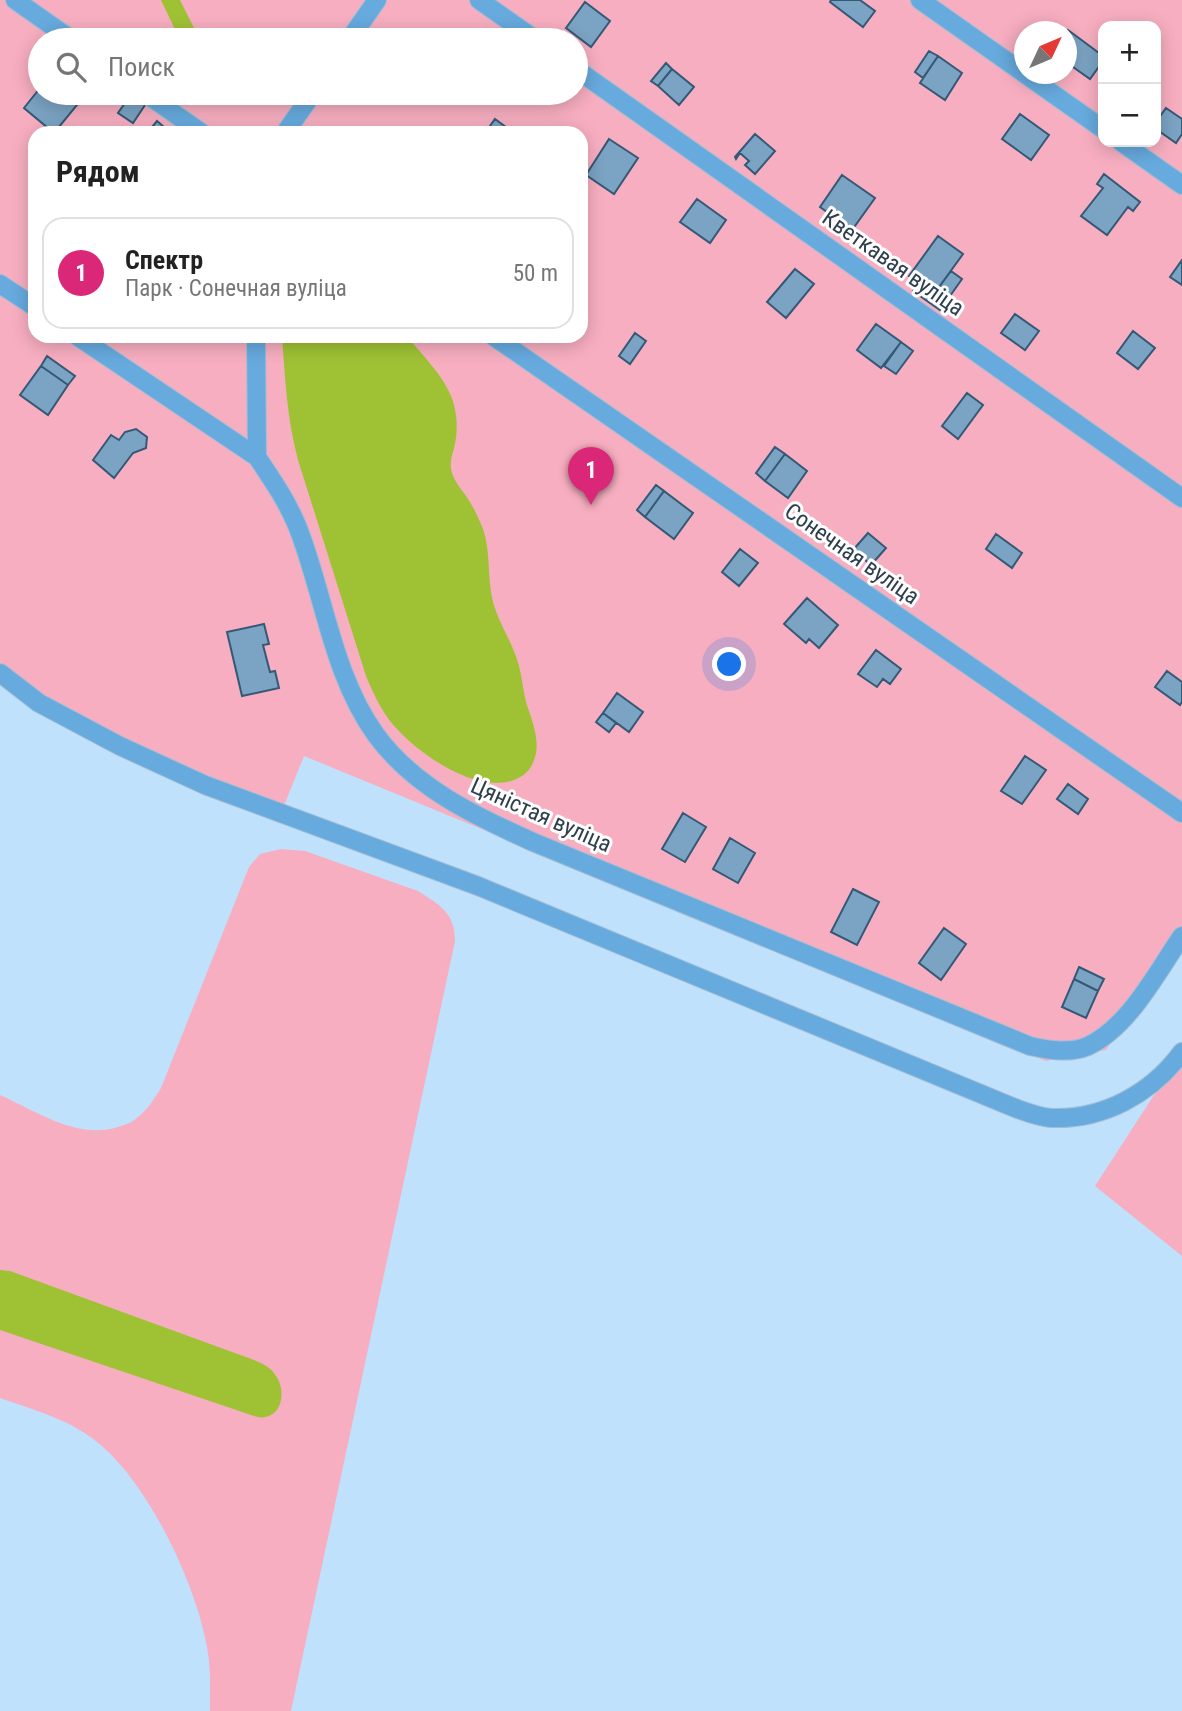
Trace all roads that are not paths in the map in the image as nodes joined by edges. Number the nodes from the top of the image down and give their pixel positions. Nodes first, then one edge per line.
1 (15, 0) edge
2 (377, 0) edge
3 (479, 0) edge
4 (920, 0) edge
5 (55, 28) edge
6 (357, 28) edge
7 (519, 28) edge
8 (588, 77) edge
9 (162, 105) edge
10 (305, 105) edge
11 (1098, 125) edge
12 (192, 126) edge
13 (290, 126) edge
14 (1128, 147) edge
15 (1182, 185) edge
16 (0, 284) edge
17 (28, 302) edge
18 (88, 343) edge
19 (257, 343) edge
20 (503, 343) edge
21 (257, 457) junction
22 (1182, 498) edge
23 (0, 673) edge
24 (1182, 813) edge
25 (1182, 936) edge
26 (1182, 1052) edge

1 - 5 street
2 - 6 street
3 - 7 street
4 - 11 street
8 - 22 street, Кветкавая вуліца
9 - 12 street
10 - 13 street
14 - 15 street
16 - 17 street
18 - 21 street, Цяністая вуліца
19 - 21 street
20 - 24 street, Сонечная вуліца
21 - 25 street, Цяністая вуліца
23 - 26 street

